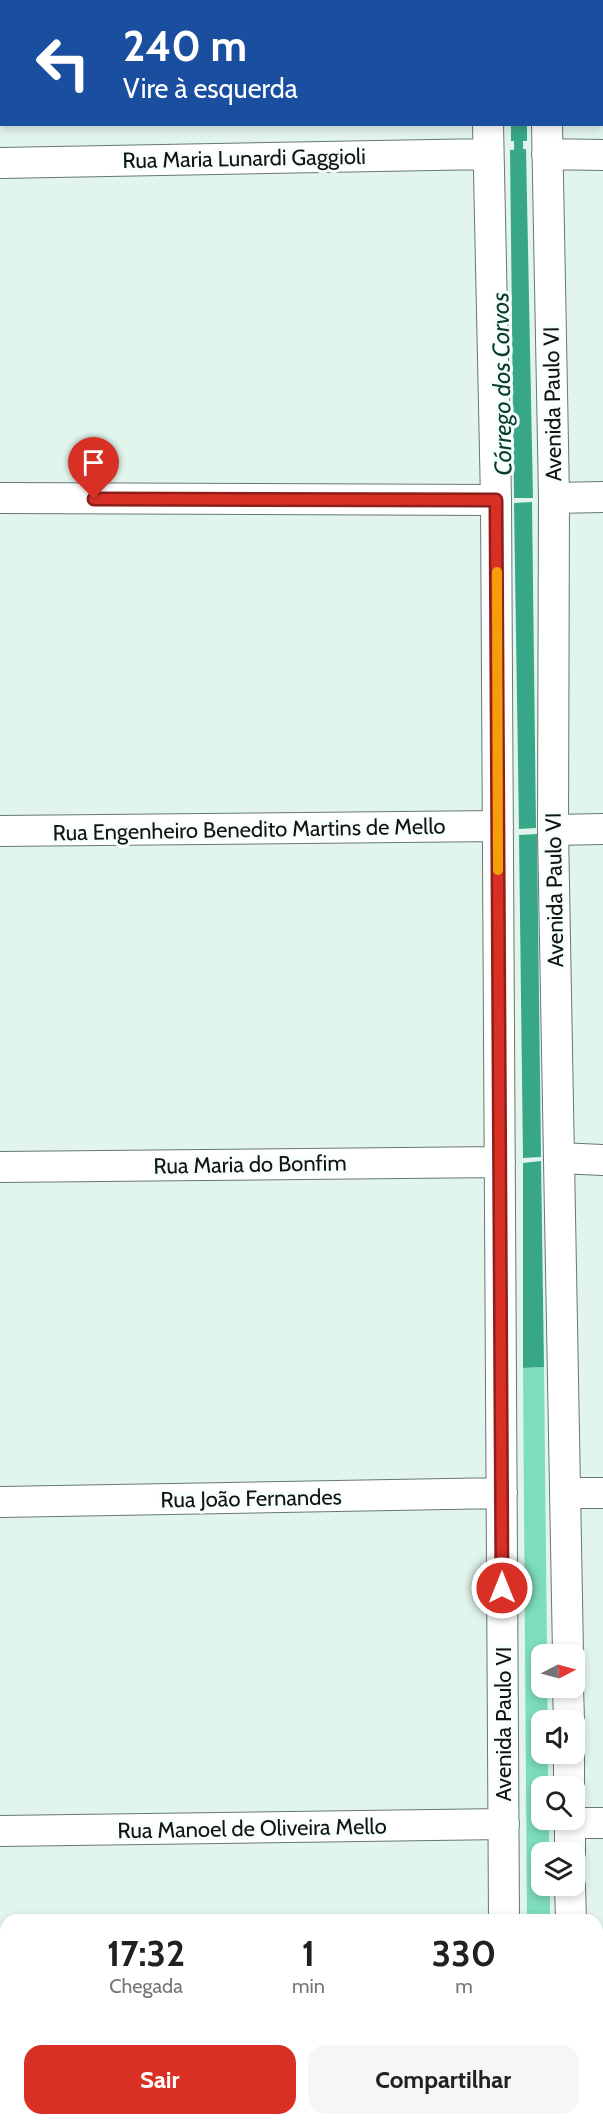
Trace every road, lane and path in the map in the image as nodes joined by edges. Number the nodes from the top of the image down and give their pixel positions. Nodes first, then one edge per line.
1 (488, 126) edge
2 (547, 126) edge
3 (488, 154) junction
4 (547, 154) junction
5 (603, 155) edge
6 (0, 163) edge
7 (603, 496) edge
8 (0, 498) edge
9 (554, 498) junction
10 (496, 500) junction
11 (498, 826) junction
12 (603, 829) edge
13 (553, 830) junction
14 (0, 831) edge
15 (559, 1158) junction
16 (603, 1160) edge
17 (500, 1162) junction
18 (0, 1167) edge
19 (502, 1493) junction
20 (566, 1493) junction
21 (603, 1493) edge
22 (0, 1502) edge
23 (568, 1644) edge
24 (603, 1823) edge
25 (504, 1824) junction
26 (0, 1831) edge
27 (570, 1832) edge
28 (570, 1896) edge
29 (504, 1914) edge
30 (571, 1914) edge

1 - 3 street, Avenida Paulo VI
2 - 4 street, Avenida Paulo VI
3 - 6 street, Rua Maria Lunardi Gaggioli
3 - 10 street, Avenida Paulo VI
4 - 5 street
4 - 9 street, Avenida Paulo VI
7 - 9 street
8 - 10 street
9 - 13 street, Avenida Paulo VI
10 - 11 street, Avenida Paulo VI
11 - 14 street, Rua Engenheiro Benedito Martins de Mello
11 - 17 street, Avenida Paulo VI
12 - 13 street
13 - 15 street, Avenida Paulo VI
15 - 16 street
15 - 20 street, Avenida Paulo VI
17 - 18 street, Rua Maria do Bonfim
17 - 19 street, Avenida Paulo VI
19 - 22 street, Rua João Fernandes
19 - 25 street, Avenida Paulo VI
20 - 21 street
20 - 23 street, Avenida Paulo VI
24 - 27 street
25 - 26 street, Rua Manoel de Oliveira Mello
25 - 29 street, Avenida Paulo VI
28 - 30 street

